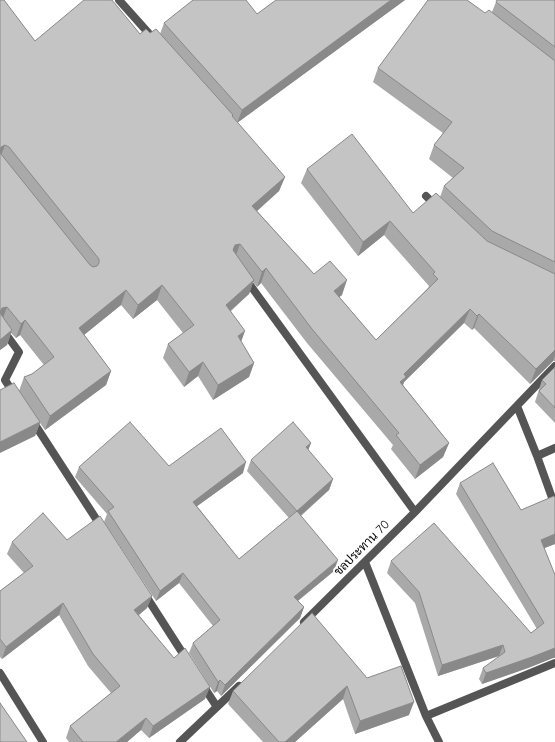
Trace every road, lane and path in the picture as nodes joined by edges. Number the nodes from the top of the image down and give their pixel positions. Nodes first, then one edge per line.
1 (119, 0) edge
2 (156, 42) edge
3 (426, 196) dead end
4 (443, 212) edge
5 (238, 269) edge
6 (0, 326) edge
7 (555, 366) edge
8 (18, 400) edge
9 (517, 406) junction
10 (27, 413) edge
11 (555, 448) edge
12 (537, 456) junction
13 (555, 506) edge
14 (415, 512) junction
15 (105, 532) edge
16 (365, 562) junction
17 (140, 586) edge
18 (297, 629) edge
19 (555, 663) edge
20 (0, 673) edge
21 (246, 679) edge
22 (217, 707) junction
23 (426, 716) junction
24 (43, 742) edge
25 (180, 742) edge
26 (439, 742) edge

1 - 2 street
3 - 4 street
5 - 14 street
6 - 8 street
7 - 9 street, ชลประทาน 70
9 - 12 street
9 - 14 street, ชลประทาน 70
10 - 15 street
11 - 12 street
12 - 13 street
14 - 16 street, ชลประทาน 70
16 - 18 street, ชลประทาน 70
16 - 23 street
17 - 22 street
19 - 23 street
20 - 24 street
21 - 22 street
22 - 25 street
23 - 26 street

